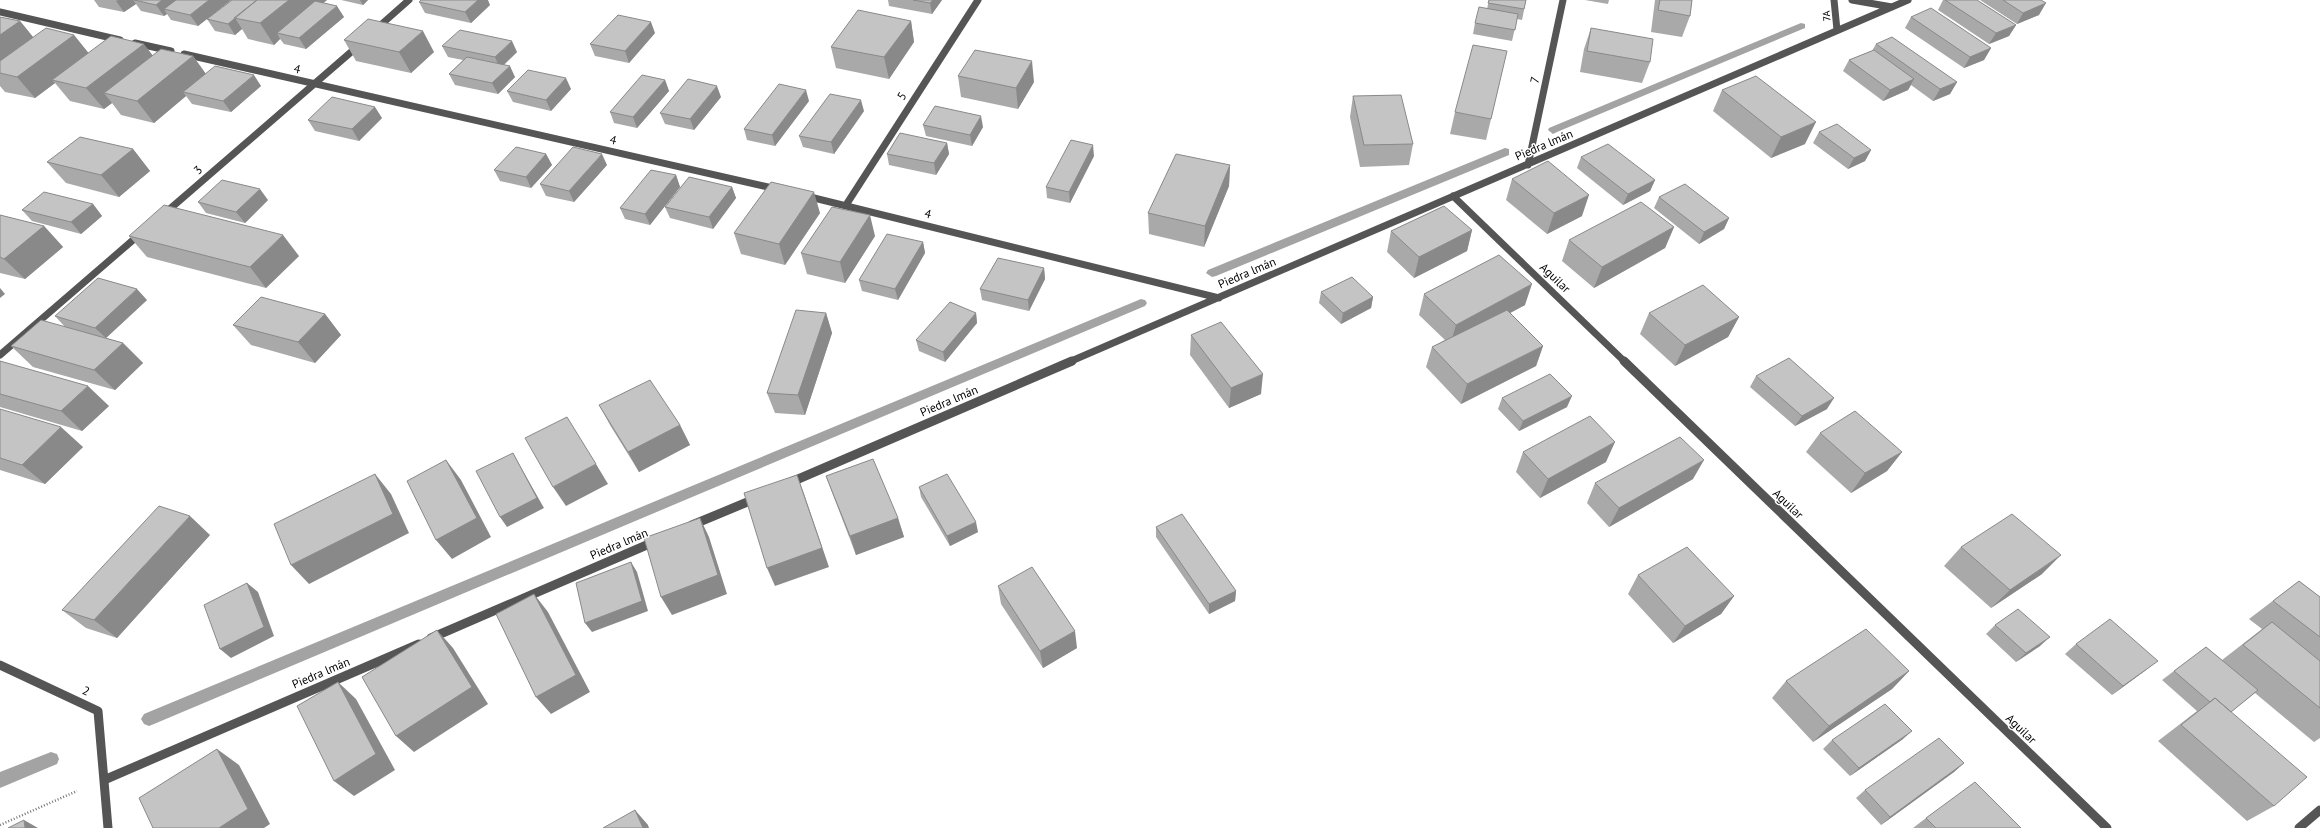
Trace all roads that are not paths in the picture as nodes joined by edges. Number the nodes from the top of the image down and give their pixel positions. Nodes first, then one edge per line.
1 (409, 0) edge
2 (978, 0) edge
3 (1563, 0) edge
4 (1834, 0) edge
5 (1852, 0) edge
6 (1908, 0) edge
7 (1892, 7) junction
8 (0, 12) edge
9 (1837, 30) junction
10 (368, 37) edge
11 (362, 42) edge
12 (315, 84) junction
13 (1528, 165) junction
14 (784, 190) edge
15 (799, 194) edge
16 (1453, 196) junction
17 (846, 204) junction
18 (157, 220) edge
19 (145, 230) edge
20 (1219, 298) junction
21 (0, 355) edge
22 (779, 488) edge
23 (764, 494) edge
24 (683, 529) edge
25 (661, 539) edge
26 (0, 665) edge
27 (104, 780) junction
28 (2320, 810) edge
29 (108, 828) edge
30 (2107, 828) edge
31 (2299, 828) edge

1 - 10 street
2 - 17 street, 5
3 - 13 street, 7
4 - 9 street, 7A
5 - 7 street
6 - 7 street, Piedra lmán
7 - 9 street, Piedra lmán
8 - 12 street, 4
9 - 13 street, Piedra lmán
11 - 12 street, 3
12 - 14 street, 4
12 - 18 street, 3
13 - 16 street, Piedra lmán
15 - 17 street, 4
16 - 20 street, Piedra lmán
16 - 30 street, Aguilar
17 - 20 street, 4
19 - 21 street
20 - 22 street, Piedra lmán
23 - 24 street
25 - 27 street, Piedra lmán
26 - 27 street, 2
27 - 29 street
28 - 31 street

